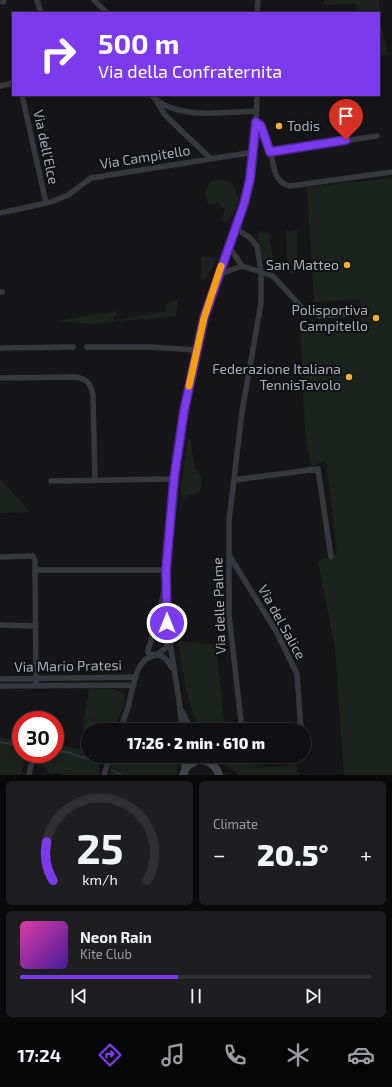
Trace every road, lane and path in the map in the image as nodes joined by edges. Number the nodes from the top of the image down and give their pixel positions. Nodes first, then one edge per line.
1 (37, 0) edge
2 (94, 0) edge
3 (258, 0) edge
4 (41, 12) edge
5 (106, 12) edge
6 (257, 12) edge
7 (12, 83) edge
8 (0, 86) edge
9 (22, 96) edge
10 (152, 96) edge
11 (257, 96) edge
12 (156, 100) junction
13 (256, 111) junction
14 (256, 122) junction
15 (377, 136) dead end
16 (254, 152) junction
17 (270, 152) junction
18 (210, 158) junction
19 (392, 172) edge
20 (46, 203) junction
21 (0, 213) edge
22 (235, 228) junction
23 (228, 245) junction
24 (242, 266) junction
25 (261, 272) junction
26 (218, 275) junction
27 (361, 313) dead end
28 (73, 347) dead end
29 (0, 348) edge
30 (87, 348) dead end
31 (196, 350) junction
32 (0, 378) edge
33 (174, 479) junction
34 (95, 480) junction
35 (234, 480) junction
36 (51, 481) dead end
37 (229, 555) junction
38 (0, 557) edge
39 (331, 557) dead end
40 (35, 570) junction
41 (166, 570) junction
42 (166, 583) junction
43 (0, 625) edge
44 (34, 626) junction
45 (169, 639) junction
46 (156, 655) junction
47 (174, 672) junction
48 (136, 677) junction
49 (37, 678) junction
50 (0, 679) edge
51 (36, 685) junction
52 (134, 685) junction
53 (0, 686) edge
54 (180, 707) junction
55 (122, 723) edge
56 (181, 723) edge
57 (188, 723) edge
58 (241, 723) edge
59 (300, 723) edge
60 (108, 763) edge
61 (183, 763) edge
62 (191, 763) edge
63 (211, 763) edge
64 (31, 765) dead end
65 (218, 772) edge
66 (184, 774) edge
67 (30, 775) edge
68 (104, 775) edge
69 (226, 775) edge

1 - 4 street
2 - 5 street
3 - 6 street
7 - 8 street
9 - 20 street, Via dell'Elce
10 - 12 street
11 - 13 street
12 - 13 street
12 - 18 street
13 - 14 street
14 - 16 street
14 - 17 street
15 - 17 street
16 - 18 street, Via Campitello
16 - 22 street
17 - 19 street
18 - 20 street, Via Campitello
20 - 21 street, Via Campitello
22 - 23 street
22 - 25 street, Via delle Palme
23 - 24 street
23 - 26 street
24 - 25 street
24 - 26 street
25 - 27 street
25 - 35 street, Via delle Palme
26 - 31 street
28 - 29 street
30 - 31 street
31 - 33 street
32 - 34 street
33 - 34 street
33 - 41 street
34 - 36 street
35 - 37 street, Via delle Palme
35 - 39 street
37 - 58 street, Via delle Palme
37 - 59 street, Via del Salice
38 - 40 street
40 - 41 street
40 - 44 street
41 - 42 street
42 - 45 street
42 - 46 street
43 - 44 street
44 - 49 street
45 - 46 street
45 - 47 street
46 - 47 street
46 - 48 street
47 - 54 street
48 - 49 street, Via Mario Pratesi
48 - 52 street
49 - 50 street, Via Mario Pratesi
49 - 51 street
51 - 52 street, Via Mario Pratesi
51 - 53 street, Via Mario Pratesi
52 - 55 street
54 - 56 street
54 - 57 street
60 - 68 street
61 - 66 street
62 - 66 street
63 - 65 street
64 - 67 street
65 - 69 street

